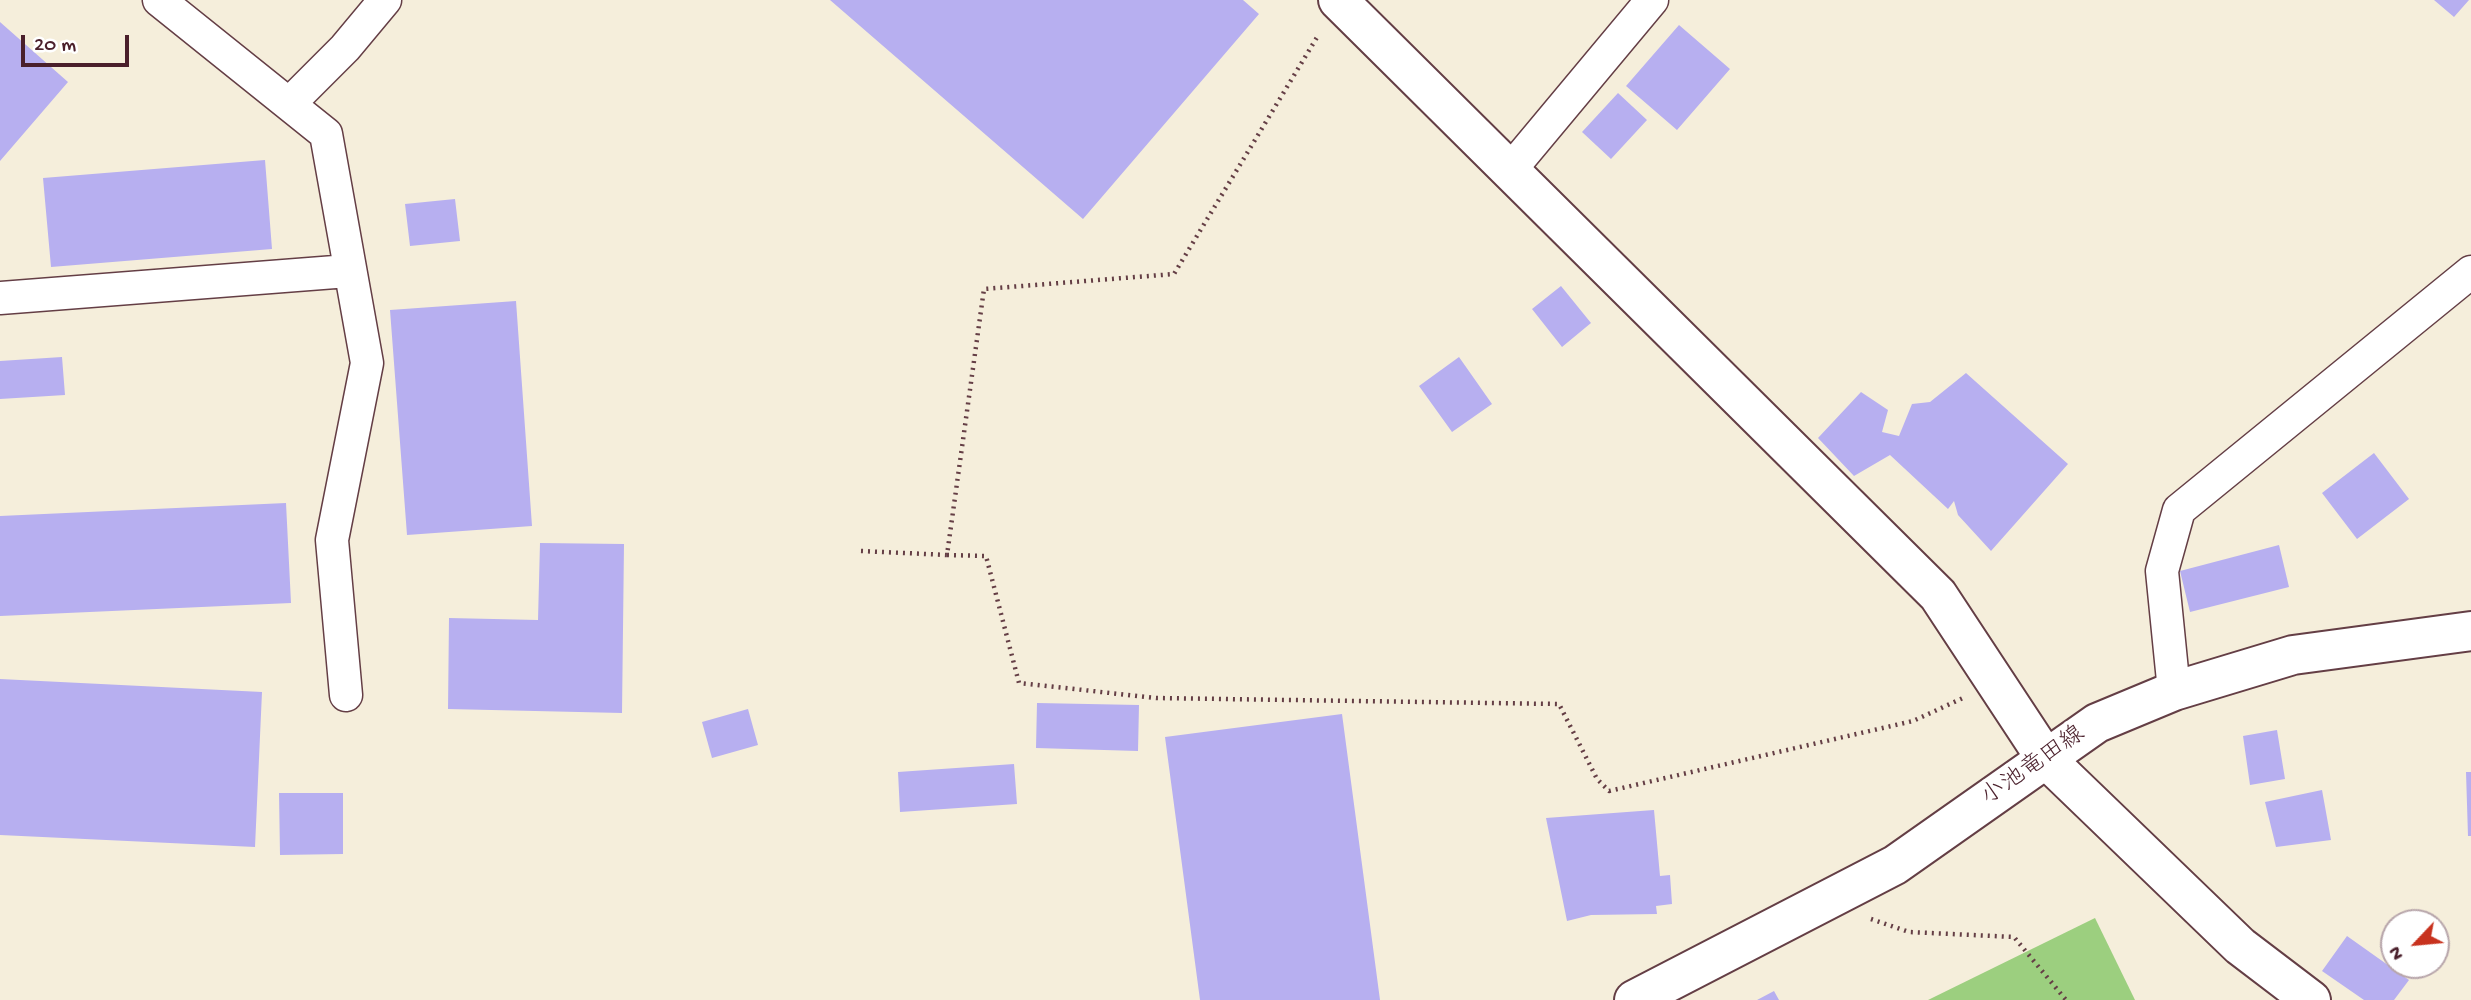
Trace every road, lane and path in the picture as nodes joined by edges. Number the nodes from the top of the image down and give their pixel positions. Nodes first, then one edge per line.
1 (159, 0) edge
2 (384, 0) edge
3 (1339, 0) edge
4 (1652, 0) edge
5 (290, 103) junction
6 (1511, 169) junction
7 (348, 271) junction
8 (2471, 272) edge
9 (0, 298) edge
10 (861, 551) dead end
11 (947, 555) junction
12 (2471, 631) edge
13 (1996, 683) junction
14 (2174, 691) junction
15 (346, 695) dead end
16 (2046, 759) junction
17 (1822, 903) junction
18 (1634, 1000) edge
19 (2066, 1000) edge
20 (2311, 1000) edge

1 - 5 street
2 - 5 street
3 - 6 street
3 - 11 path
4 - 6 street
5 - 7 street
6 - 13 street
7 - 9 street
7 - 15 street
8 - 14 street
10 - 11 path
11 - 13 path
12 - 14 street, 小池竜田線
13 - 16 street
14 - 16 street, 小池竜田線
16 - 17 street, 小池竜田線
16 - 20 street
17 - 18 street, 小池竜田線
17 - 19 path

